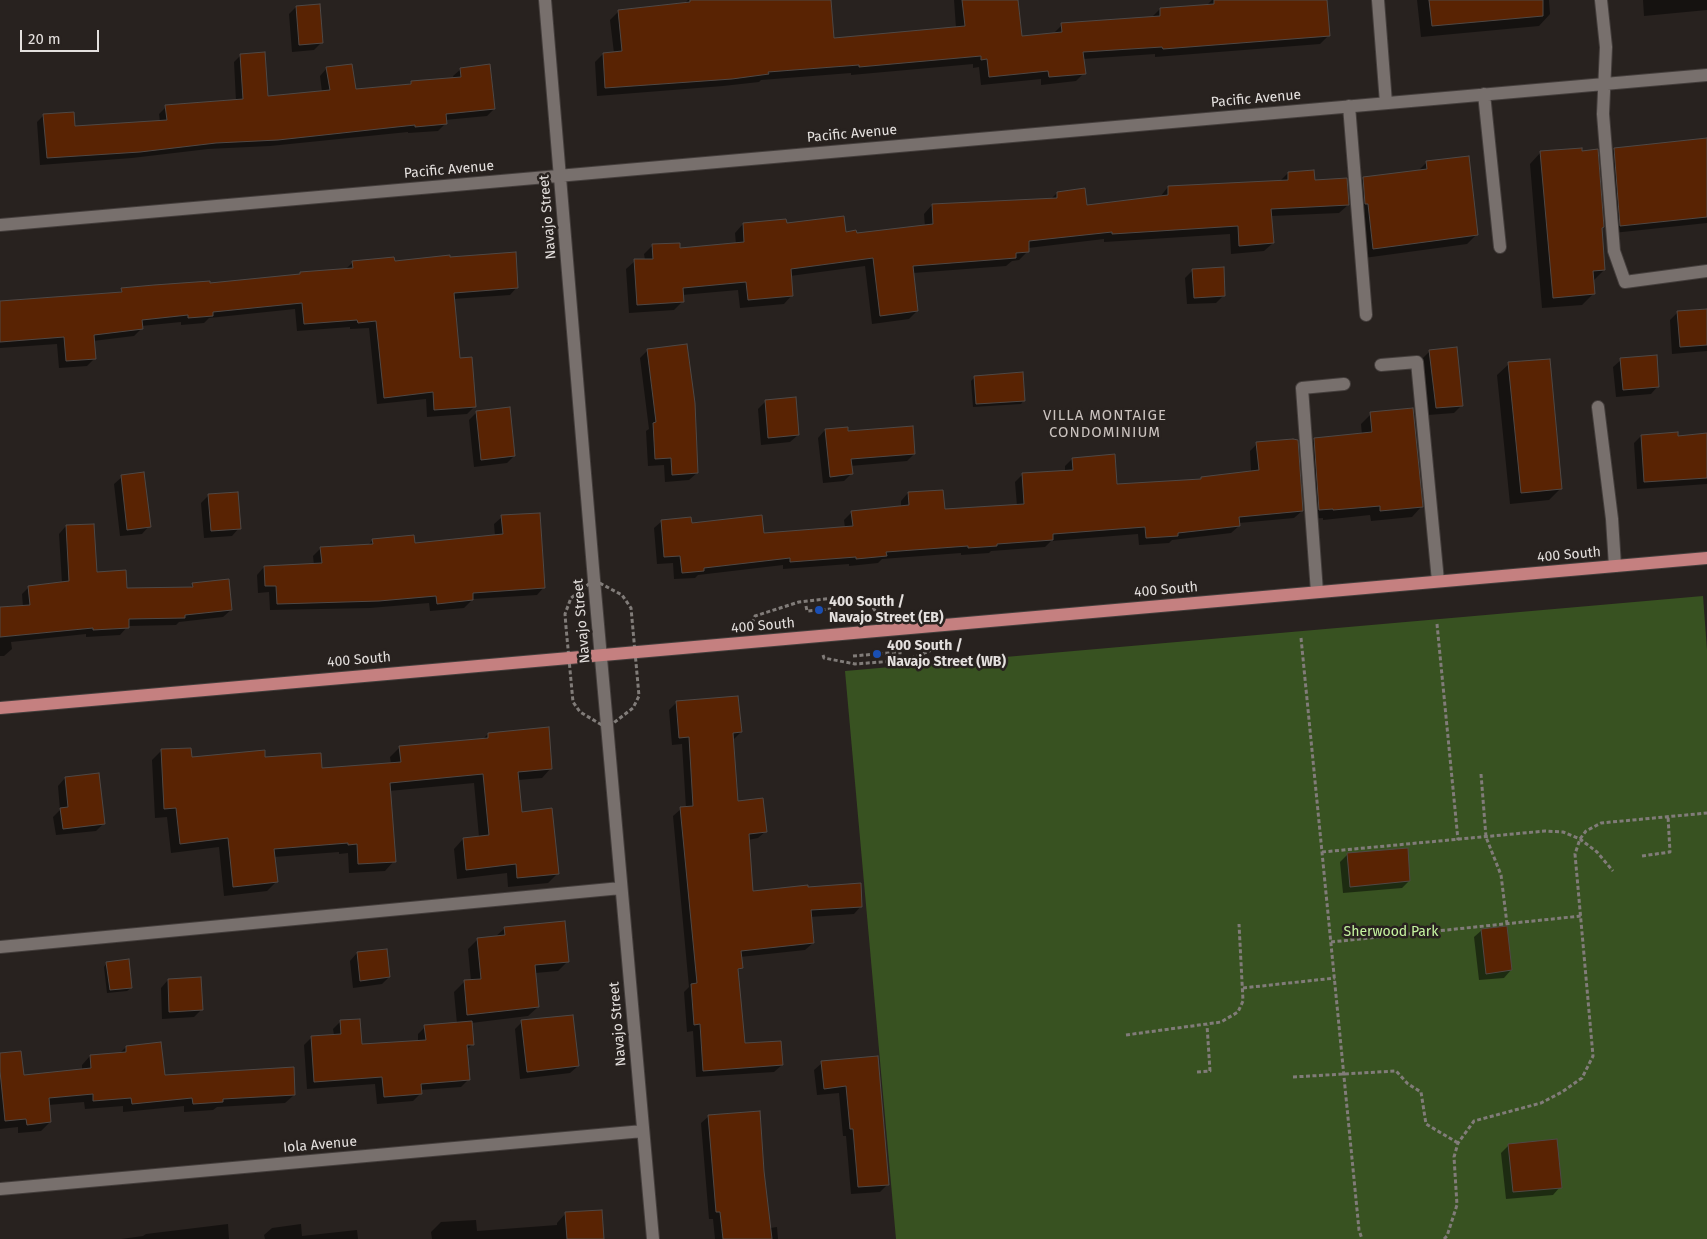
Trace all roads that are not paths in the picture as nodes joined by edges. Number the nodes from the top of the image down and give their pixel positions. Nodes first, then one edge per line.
1 (545, 0) edge
2 (1378, 0) edge
3 (1602, 0) edge
4 (1707, 74) edge
5 (1603, 84) junction
6 (1484, 94) junction
7 (1386, 103) junction
8 (1349, 106) junction
9 (559, 175) junction
10 (0, 225) edge
11 (1500, 247) dead end
12 (1707, 271) edge
13 (1366, 315) dead end
14 (1381, 365) dead end
15 (1344, 384) dead end
16 (1598, 407) dead end
17 (1707, 558) edge
18 (1615, 566) junction
19 (1438, 581) junction
20 (1317, 592) junction
21 (600, 654) junction
22 (0, 708) edge
23 (621, 888) junction
24 (0, 947) edge
25 (643, 1130) junction
26 (0, 1189) edge
27 (653, 1239) edge

1 - 9 street, Navajo Street
2 - 7 street
3 - 5 street
4 - 5 street, Pacific Avenue
5 - 6 street, Pacific Avenue
5 - 12 street
6 - 7 street, Pacific Avenue
6 - 11 street
7 - 8 street, Pacific Avenue
8 - 9 street, Pacific Avenue
8 - 13 street
9 - 10 street, Pacific Avenue
9 - 21 street, Navajo Street
14 - 19 street
15 - 20 street
16 - 18 street
17 - 18 main road, 400 South
18 - 19 main road, 400 South
19 - 20 main road, 400 South
20 - 21 main road, 400 South
21 - 22 main road, 400 South
21 - 23 street, Navajo Street
23 - 24 street
23 - 25 street, Navajo Street
25 - 26 street, Iola Avenue
25 - 27 street, Navajo Street

